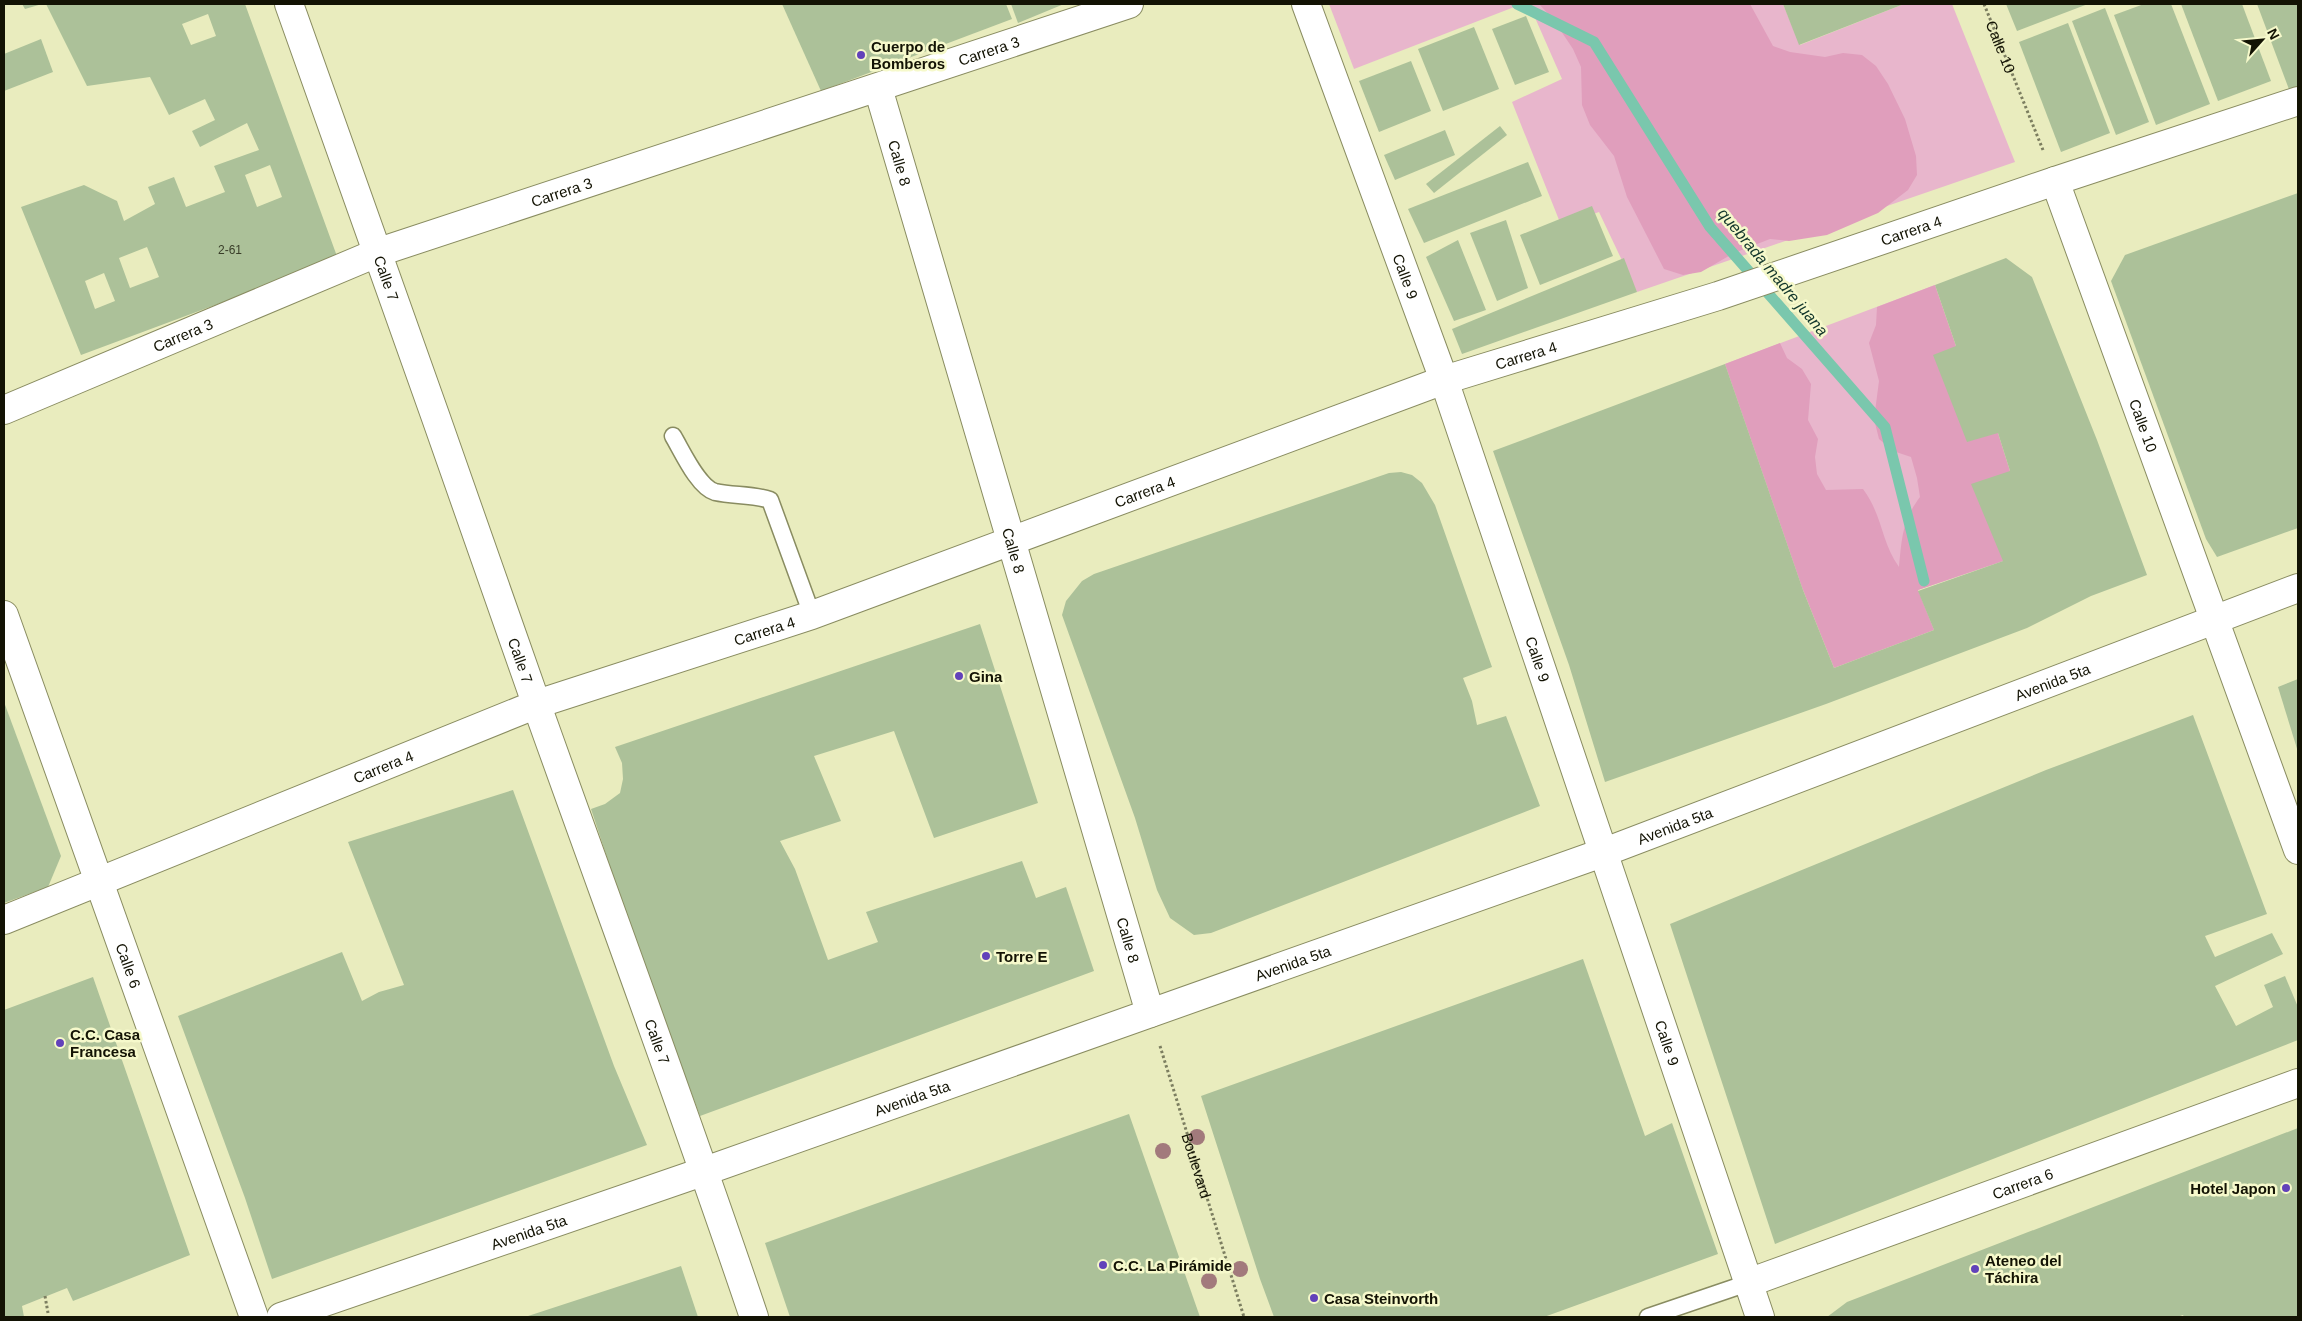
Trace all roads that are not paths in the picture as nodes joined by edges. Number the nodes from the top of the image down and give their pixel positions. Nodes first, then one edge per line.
1 (288, 4) edge
2 (1129, 4) edge
3 (1306, 4) edge
4 (878, 88) junction
5 (2298, 101) edge
6 (2055, 181) junction
7 (379, 252) junction
8 (1444, 380) junction
9 (4, 410) edge
10 (673, 436) dead end
11 (1012, 542) junction
12 (2298, 588) edge
13 (4, 615) edge
14 (812, 616) junction
15 (2214, 619) junction
16 (537, 704) junction
17 (2298, 850) edge
18 (1602, 853) junction
19 (99, 882) junction
20 (4, 920) edge
21 (1150, 1013) junction
22 (2298, 1083) edge
23 (704, 1171) junction
24 (1748, 1283) junction
25 (254, 1317) edge
26 (281, 1317) edge
27 (754, 1317) edge
28 (1648, 1317) edge
29 (1760, 1317) edge

1 - 7 street, Calle 7
2 - 4 street, Carrera 3
3 - 8 street, Calle 9
4 - 7 street, Carrera 3
4 - 11 street, Calle 8
5 - 6 street, Carrera 4
6 - 8 street, Carrera 4
6 - 15 street, Calle 10
7 - 9 street, Carrera 3
7 - 16 street, Calle 7
8 - 11 street, Carrera 4
8 - 18 street, Calle 9
10 - 14 lane
11 - 14 street, Carrera 4
11 - 21 street, Calle 8
12 - 15 street, Avenida 5ta
13 - 19 street, Calle 6
14 - 16 street, Carrera 4
15 - 17 street, Calle 10
15 - 18 street, Avenida 5ta
16 - 19 street, Carrera 4
16 - 23 street, Calle 7
18 - 21 street, Avenida 5ta
18 - 24 street, Calle 9
19 - 20 street, Carrera 4
19 - 25 street, Calle 6
21 - 23 street, Avenida 5ta
22 - 24 street, Carrera 6
23 - 26 street, Avenida 5ta
23 - 27 street, Calle 7
24 - 28 lane
24 - 29 street, Calle 9

